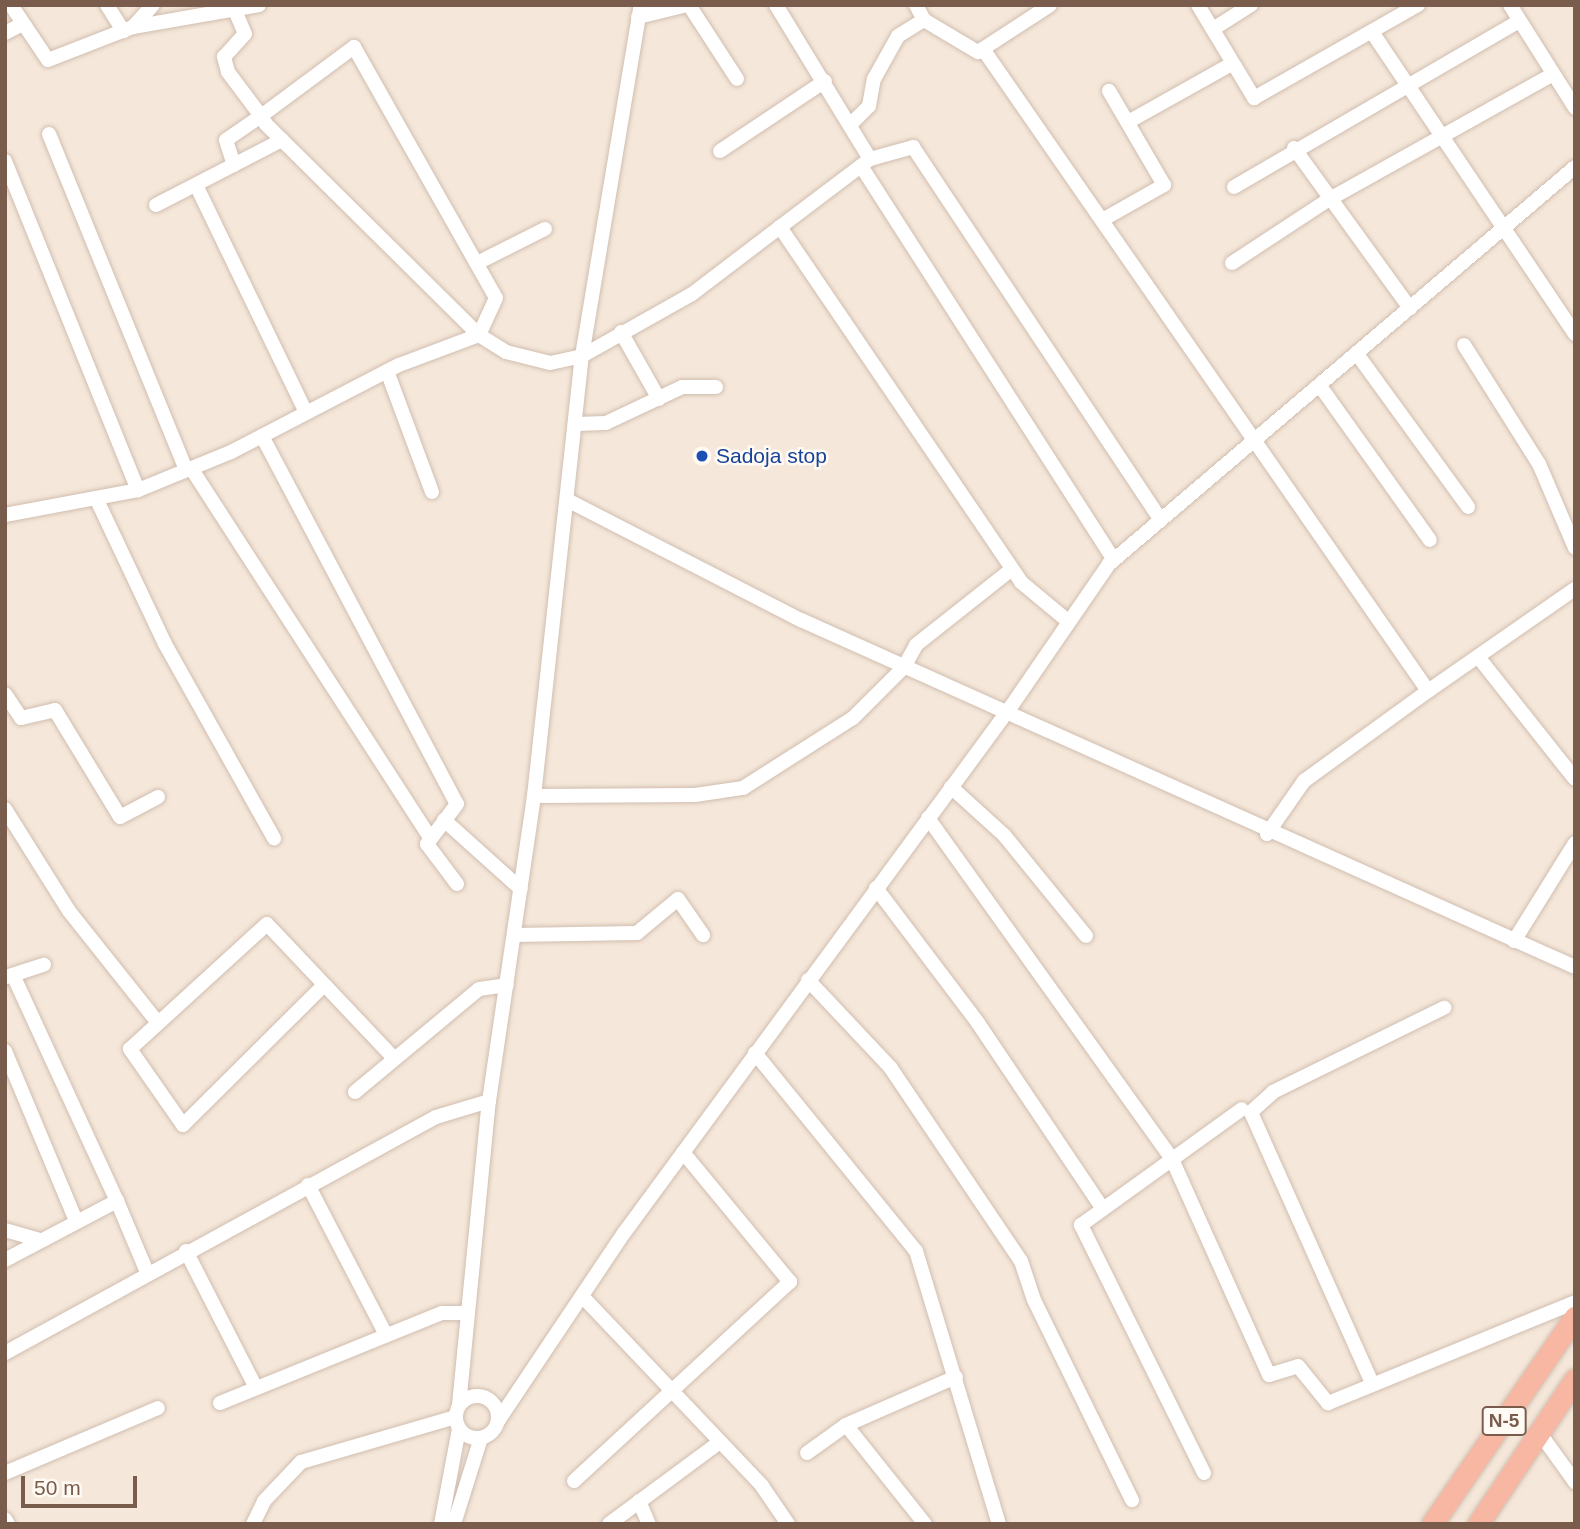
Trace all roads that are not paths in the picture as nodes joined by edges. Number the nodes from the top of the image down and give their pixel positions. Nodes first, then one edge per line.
1 (11, 5) edge
2 (107, 5) edge
3 (153, 5) edge
4 (259, 5) edge
5 (688, 5) edge
6 (776, 5) edge
7 (916, 5) edge
8 (1050, 5) edge
9 (1198, 5) edge
10 (1251, 5) edge
11 (1418, 5) edge
12 (1510, 5) edge
13 (235, 10) junction
14 (639, 11) edge
15 (924, 20) junction
16 (1518, 22) junction
17 (21, 25) junction
18 (128, 29) junction
19 (1213, 29) junction
20 (1372, 32) junction
21 (5, 33) edge
22 (983, 49) junction
23 (1233, 62) junction
24 (1552, 75) junction
25 (737, 79) dead end
26 (825, 81) junction
27 (1406, 85) junction
28 (1109, 91) dead end
29 (1575, 108) edge
30 (261, 116) junction
31 (1128, 122) junction
32 (850, 125) junction
33 (49, 134) dead end
34 (1439, 138) junction
35 (282, 140) junction
36 (1294, 148) junction
37 (720, 151) dead end
38 (5, 161) edge
39 (865, 162) junction
40 (234, 165) junction
41 (1575, 167) edge
42 (196, 185) junction
43 (1234, 187) dead end
44 (1328, 200) junction
45 (156, 205) dead end
46 (1104, 219) junction
47 (780, 227) junction
48 (545, 229) dead end
49 (1501, 230) junction
50 (477, 263) junction
51 (1231, 263) dead end
52 (1410, 308) junction
53 (621, 332) junction
54 (1575, 334) edge
55 (479, 335) junction
56 (1464, 345) dead end
57 (1357, 354) junction
58 (582, 356) junction
59 (387, 371) junction
60 (1320, 386) junction
61 (716, 387) dead end
62 (659, 399) junction
63 (306, 413) junction
64 (576, 424) junction
65 (262, 436) junction
66 (1253, 442) junction
67 (188, 469) junction
68 (138, 490) junction
69 (432, 492) dead end
70 (96, 498) junction
71 (569, 501) junction
72 (1468, 506) dead end
73 (5, 515) edge
74 (1161, 520) junction
75 (1430, 540) dead end
76 (1575, 548) edge
77 (1114, 560) junction
78 (1012, 569) junction
79 (1575, 589) edge
80 (1069, 622) junction
81 (1479, 658) junction
82 (904, 667) junction
83 (1428, 691) junction
84 (5, 694) edge
85 (1010, 708) junction
86 (1575, 779) edge
87 (951, 787) junction
88 (534, 796) junction
89 (158, 797) dead end
90 (5, 809) edge
91 (928, 818) junction
92 (444, 820) junction
93 (1267, 834) junction
94 (274, 838) dead end
95 (430, 838) junction
96 (1575, 843) edge
97 (457, 884) dead end
98 (876, 888) junction
99 (521, 889) junction
100 (514, 935) junction
101 (703, 935) dead end
102 (1086, 936) dead end
103 (1514, 941) junction
104 (44, 965) dead end
105 (1575, 967) edge
106 (9, 976) edge
107 (808, 980) junction
108 (507, 985) junction
109 (322, 987) junction
110 (1444, 1008) dead end
111 (158, 1023) junction
112 (5, 1051) edge
113 (755, 1053) junction
114 (391, 1055) junction
115 (355, 1092) dead end
116 (489, 1101) junction
117 (1242, 1109) dead end
118 (683, 1152) junction
119 (1171, 1157) junction
120 (308, 1185) junction
121 (117, 1202) junction
122 (1101, 1206) junction
123 (76, 1221) junction
124 (5, 1230) edge
125 (41, 1240) junction
126 (186, 1251) junction
127 (5, 1260) edge
128 (148, 1272) junction
129 (582, 1296) junction
130 (1575, 1302) edge
131 (467, 1313) junction
132 (1575, 1317) edge
133 (386, 1335) junction
134 (5, 1353) edge
135 (956, 1377) junction
136 (1575, 1379) edge
137 (1372, 1383) junction
138 (256, 1388) junction
139 (674, 1393) junction
140 (220, 1403) dead end
141 (158, 1408) dead end
142 (458, 1417) junction
143 (498, 1421) junction
144 (846, 1425) junction
145 (1539, 1432) junction
146 (481, 1438) junction
147 (720, 1442) junction
148 (807, 1453) dead end
149 (5, 1473) edge
150 (1203, 1473) dead end
151 (574, 1482) dead end
152 (1575, 1482) edge
153 (1132, 1500) dead end
154 (639, 1501) junction
155 (5, 1519) edge
156 (448, 1522) edge
157 (8, 1524) edge
158 (253, 1524) edge
159 (609, 1524) edge
160 (649, 1524) edge
161 (788, 1524) edge
162 (925, 1524) edge
163 (999, 1524) edge
164 (1432, 1524) edge
165 (1478, 1524) edge

1 - 17 street
2 - 18 street
3 - 18 street
4 - 13 street
5 - 14 street
5 - 25 street
6 - 26 street
7 - 15 street
8 - 22 street
9 - 19 street
10 - 19 street
11 - 20 street
12 - 16 street
13 - 18 street
13 - 30 street
14 - 58 street
15 - 22 street
15 - 32 street
16 - 24 street
16 - 27 street
17 - 18 street
17 - 21 street
19 - 23 street
20 - 23 street
20 - 27 street
22 - 46 street
23 - 31 street
24 - 29 street
24 - 34 street
26 - 32 street
26 - 37 street
27 - 34 street
27 - 36 street
28 - 31 street
30 - 35 street
30 - 40 street
30 - 50 street
31 - 46 street
32 - 39 street
33 - 67 street
34 - 44 street
34 - 49 street
35 - 40 street
35 - 55 street
36 - 43 street
36 - 44 street
38 - 68 street
39 - 47 street
39 - 74 street
39 - 77 street
40 - 42 street
41 - 49 street
42 - 45 street
42 - 63 street
44 - 51 street
44 - 52 street
46 - 66 street
47 - 53 street
47 - 78 street
48 - 50 street
49 - 52 street
49 - 54 street
50 - 55 street
52 - 57 street
53 - 58 street
53 - 62 street
55 - 58 street
55 - 59 street
56 - 76 street
57 - 60 street
57 - 72 street
58 - 64 street
59 - 63 street
59 - 69 street
60 - 66 street
60 - 75 street
61 - 62 street
62 - 64 street
63 - 65 street
64 - 71 street
65 - 67 street
65 - 92 street
66 - 74 street
66 - 83 street
67 - 68 street
67 - 95 street
68 - 70 street
70 - 73 street
70 - 94 street
71 - 82 street
71 - 88 street
74 - 77 street
77 - 80 street
78 - 80 street
78 - 82 street
79 - 81 street
80 - 85 street
81 - 83 street
81 - 86 street
82 - 85 street
82 - 88 street
83 - 93 street
84 - 89 street
85 - 87 street
85 - 93 street
87 - 91 street
87 - 102 street
88 - 99 street
90 - 111 street
91 - 98 street
91 - 119 street
92 - 95 street
92 - 99 street
93 - 103 street
95 - 97 street
96 - 103 street
98 - 107 street
98 - 122 street
99 - 100 street
100 - 101 street
100 - 108 street
103 - 105 street
104 - 106 street
106 - 121 street
107 - 113 street
107 - 153 street
108 - 114 street
108 - 116 street
109 - 111 street
109 - 111 street
109 - 114 street
110 - 137 street
112 - 123 street
113 - 118 street
113 - 135 street
114 - 115 street
116 - 120 street
116 - 131 street
117 - 119 street
118 - 129 street
118 - 139 street
119 - 122 street
119 - 137 street
120 - 126 street
120 - 133 street
121 - 123 street
121 - 128 street
122 - 150 street
123 - 125 street
124 - 125 street
125 - 127 street
126 - 128 street
126 - 138 street
128 - 134 street
129 - 139 street
129 - 143 street
130 - 137 street
131 - 133 street
131 - 142 street
132 - 164 highway, N-5
133 - 138 street
135 - 144 street
135 - 163 street
136 - 145 highway, N-5
138 - 140 street
139 - 147 street
139 - 151 street
141 - 149 street
142 - 143 street
142 - 146 street
142 - 156 street
142 - 158 street
143 - 146 street
144 - 148 street
144 - 162 street
145 - 152 street
145 - 165 highway, N-5
146 - 156 street
147 - 154 street
147 - 161 street
154 - 159 street
154 - 160 street
155 - 157 street

